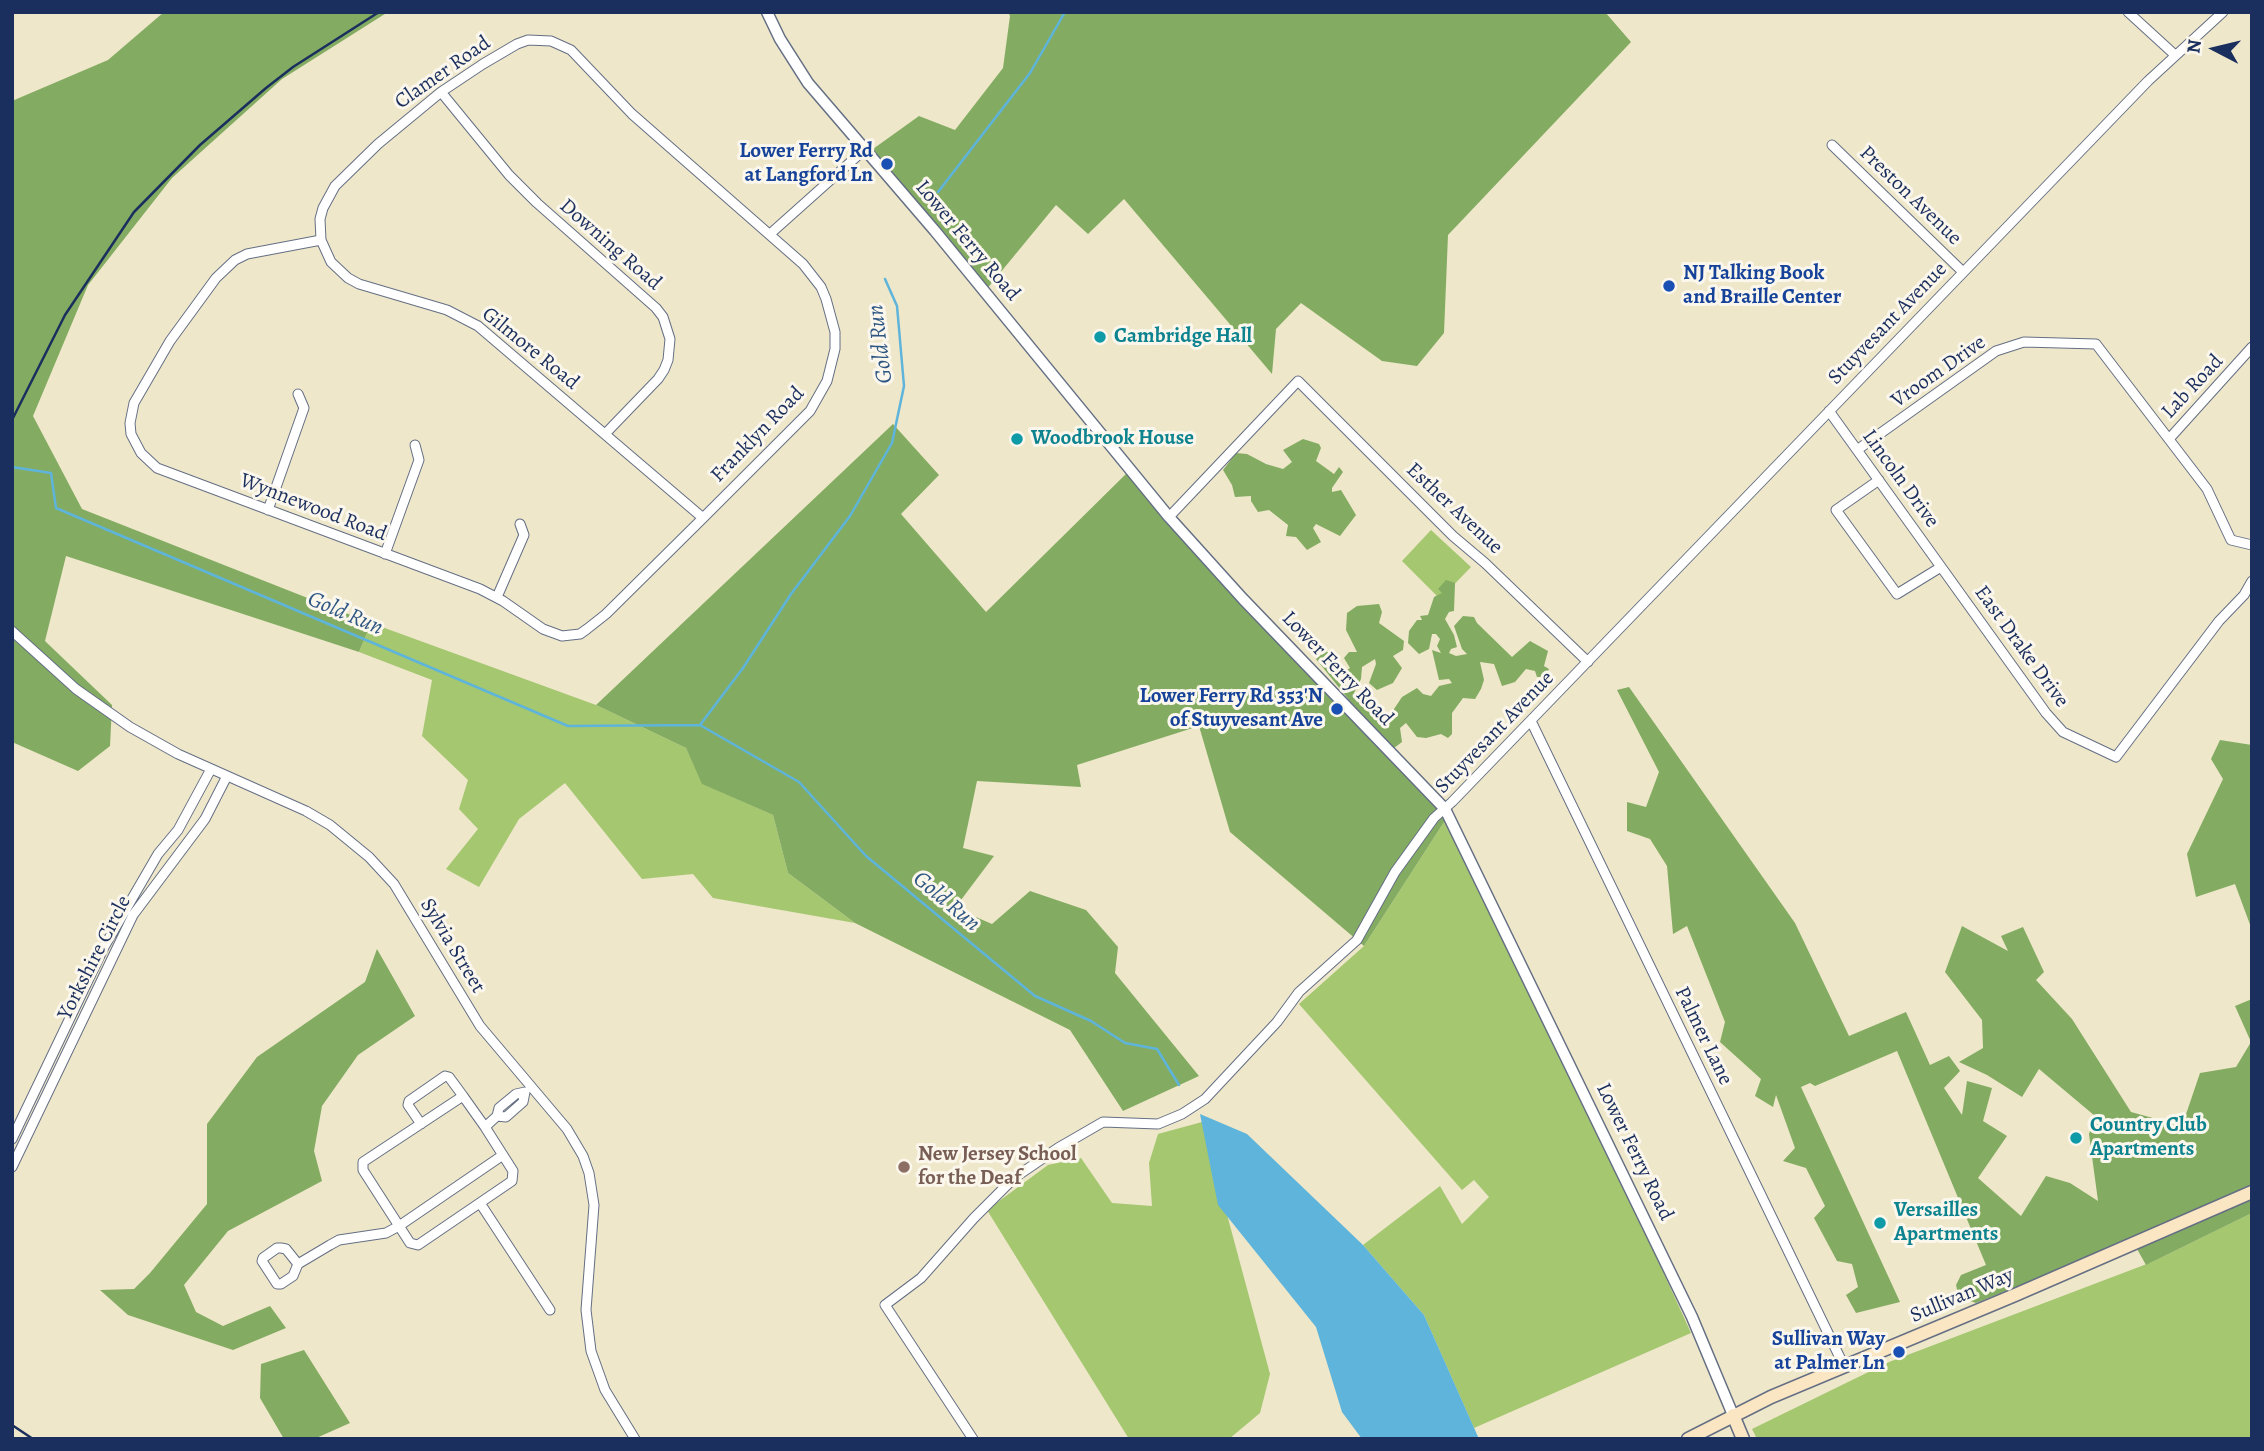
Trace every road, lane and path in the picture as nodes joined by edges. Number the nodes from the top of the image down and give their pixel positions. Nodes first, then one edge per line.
1 (767, 12) edge
2 (2128, 12) edge
3 (2223, 12) edge
4 (2175, 55) junction
5 (441, 92) junction
6 (1832, 145) dead end
7 (864, 150) junction
8 (770, 234) junction
9 (321, 240) junction
10 (1963, 272) junction
11 (2252, 347) edge
12 (298, 394) dead end
13 (1829, 411) junction
14 (605, 434) junction
15 (2169, 439) junction
16 (415, 445) dead end
17 (1857, 450) junction
18 (1879, 480) junction
19 (268, 510) junction
20 (1169, 517) junction
21 (703, 518) junction
22 (520, 524) dead end
23 (2252, 545) edge
24 (385, 554) junction
25 (1941, 567) junction
26 (2252, 580) edge
27 (497, 597) junction
28 (587, 629) joint
29 (12, 631) edge
30 (1588, 662) junction
31 (1531, 721) junction
32 (211, 769) junction
33 (226, 776) junction
34 (1446, 809) junction
35 (528, 1090) junction
36 (463, 1096) junction
37 (421, 1124) junction
38 (485, 1127) junction
39 (12, 1139) edge
40 (503, 1155) junction
41 (12, 1167) edge
42 (2252, 1192) edge
43 (480, 1203) junction
44 (399, 1226) junction
45 (298, 1264) dead end
46 (550, 1310) dead end
47 (1844, 1366) junction
48 (1733, 1415) junction
49 (635, 1439) edge
50 (973, 1439) edge
51 (1688, 1439) edge
52 (1743, 1439) edge

1 - 7 street, Lower Ferry Road
2 - 4 street
3 - 4 street, Stuyvesant Avenue
4 - 10 street, Stuyvesant Avenue
5 - 8 street, Clamer Road
5 - 9 street, Clamer Road
5 - 14 street, Downing Road
6 - 10 street, Preston Avenue
7 - 8 street
7 - 20 street, Lower Ferry Road
8 - 21 street, Franklyn Road
9 - 14 street, Gilmore Road
9 - 19 street, Wynnewood Road
10 - 13 street, Stuyvesant Avenue
11 - 15 street, Lab Road
12 - 19 street
13 - 17 street, Lincoln Drive
13 - 30 street, Stuyvesant Avenue
14 - 21 street, Gilmore Road
15 - 17 street, Vroom Drive
15 - 23 street, Lab Road
16 - 24 street
17 - 18 street, Lincoln Drive
18 - 25 street, Lincoln Drive
18 - 25 street
19 - 24 street, Wynnewood Road
20 - 30 street, Esther Avenue
20 - 34 street, Lower Ferry Road
21 - 28 street, Franklyn Road
22 - 27 street
24 - 27 street, Wynnewood Road
25 - 26 street, East Drake Drive
27 - 28 street, Wynnewood Road
29 - 32 street, Sylvia Street
30 - 31 street, Stuyvesant Avenue
31 - 34 street, Stuyvesant Avenue
31 - 47 street, Palmer Lane
32 - 33 street, Sylvia Street
32 - 39 street, Yorkshire Circle
33 - 35 street, Sylvia Street
33 - 41 street, Yorkshire Circle
34 - 48 street, Lower Ferry Road
34 - 50 street, Stuyvesant Avenue
35 - 38 street
35 - 49 street, Sylvia Street
36 - 37 street
36 - 37 street
36 - 38 street
37 - 44 street
38 - 40 street
40 - 43 street
40 - 44 street
42 - 47 main road, Sullivan Way
43 - 44 street
43 - 46 street
44 - 45 street
47 - 48 main road, Sullivan Way
48 - 51 main road, Sullivan Way
48 - 52 main road, Lower Ferry Road

